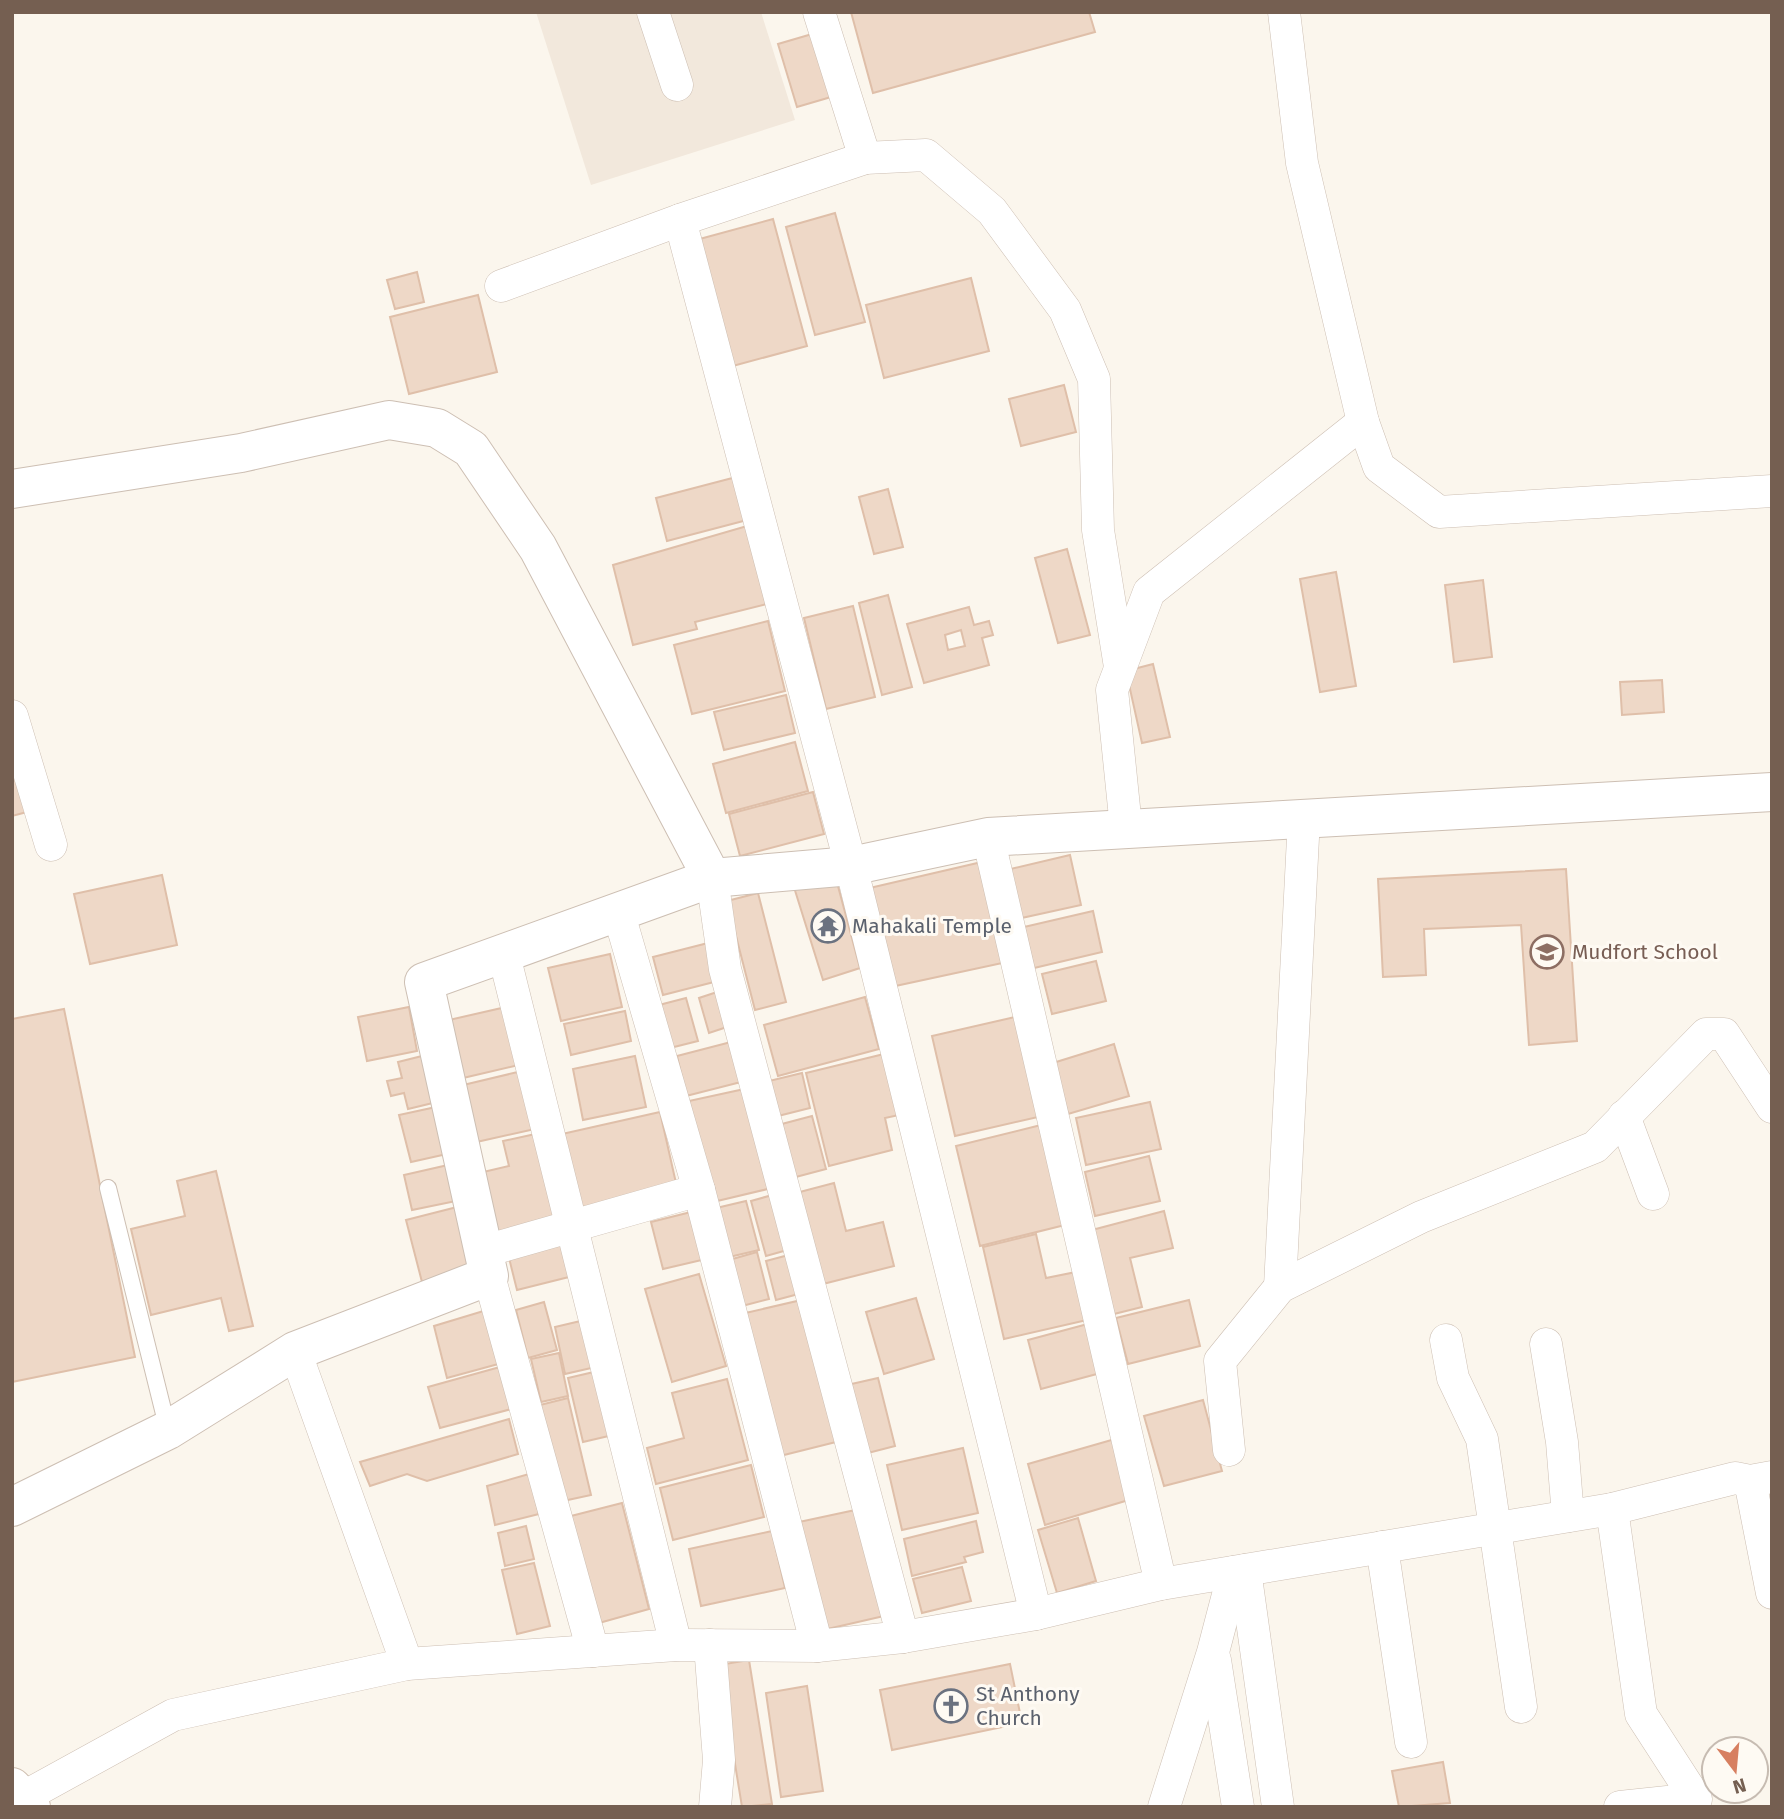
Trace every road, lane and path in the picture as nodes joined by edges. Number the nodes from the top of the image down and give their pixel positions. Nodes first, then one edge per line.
1 (653, 12) edge
2 (819, 12) edge
3 (1284, 12) edge
4 (677, 85) dead end
5 (865, 158) junction
6 (680, 220) junction
7 (501, 286) dead end
8 (1363, 422) junction
9 (12, 489) edge
10 (1772, 491) edge
11 (1120, 667) junction
12 (12, 716) edge
13 (1772, 792) edge
14 (1304, 818) junction
15 (1126, 827) junction
16 (988, 837) junction
17 (51, 845) dead end
18 (851, 866) junction
19 (712, 878) junction
20 (618, 911) junction
21 (504, 955) junction
22 (1772, 1107) edge
23 (1624, 1116) junction
24 (108, 1188) dead end
25 (699, 1191) junction
26 (1653, 1194) dead end
27 (573, 1228) junction
28 (487, 1264) junction
29 (1280, 1287) junction
30 (1446, 1340) dead end
31 (1546, 1344) dead end
32 (295, 1351) junction
33 (169, 1430) junction
34 (1228, 1450) dead end
35 (1761, 1479) edge
36 (12, 1507) edge
37 (1612, 1509) junction
38 (1568, 1516) junction
39 (1495, 1528) junction
40 (1382, 1547) junction
41 (1240, 1571) junction
42 (1161, 1584) junction
43 (1772, 1593) edge
44 (1036, 1614) junction
45 (902, 1637) junction
46 (676, 1645) junction
47 (710, 1646) junction
48 (817, 1646) junction
49 (593, 1651) junction
50 (1213, 1652) junction
51 (407, 1664) junction
52 (1521, 1707) dead end
53 (1411, 1742) dead end
54 (23, 1800) edge
55 (1697, 1803) edge
56 (715, 1807) edge
57 (1164, 1807) edge
58 (1238, 1807) edge
59 (1278, 1807) edge
60 (1620, 1807) edge

1 - 4 street
2 - 5 street
3 - 8 street
5 - 6 street
5 - 11 street
6 - 7 street
6 - 18 street
8 - 10 street
8 - 11 street
9 - 19 street
11 - 15 street
12 - 17 street
13 - 14 street
14 - 15 street
14 - 29 street
15 - 16 street
16 - 18 street
16 - 42 street
18 - 19 street
18 - 44 street
19 - 20 street
19 - 45 street
20 - 21 street
20 - 25 street
21 - 27 street
21 - 28 street
22 - 23 street
23 - 26 street
23 - 29 street
24 - 33 lane
25 - 27 street
25 - 48 street
27 - 28 street
27 - 46 street
28 - 32 street
28 - 49 street
29 - 34 street
30 - 39 street
31 - 38 street
32 - 33 street
32 - 51 street
33 - 36 street
35 - 37 street
35 - 43 street
37 - 38 street
37 - 55 street
38 - 39 street
39 - 40 street
39 - 52 street
40 - 41 street
40 - 53 street
41 - 42 street
41 - 50 street
41 - 59 street
42 - 44 street
44 - 45 street
45 - 48 street
46 - 47 street
46 - 49 street
47 - 48 street
47 - 56 street
49 - 51 street
50 - 57 street
50 - 58 street
51 - 54 street
55 - 60 street

